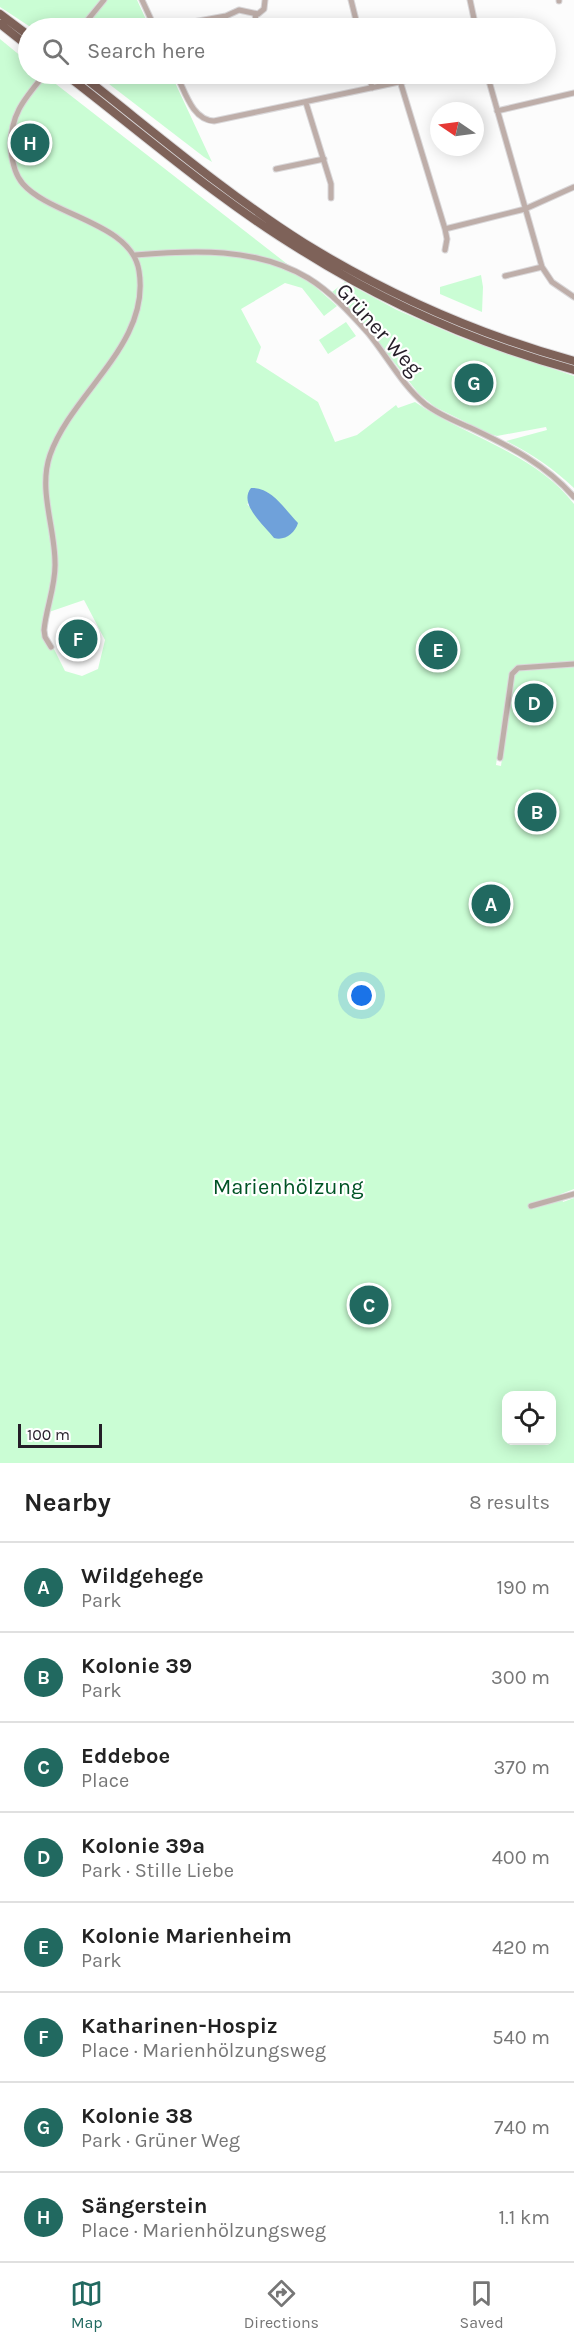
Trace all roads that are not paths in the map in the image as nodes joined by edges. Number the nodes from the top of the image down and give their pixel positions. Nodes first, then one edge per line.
1 (104, 0) edge
2 (142, 0) edge
3 (265, 0) edge
4 (351, 0) edge
5 (470, 0) edge
6 (0, 14) edge
7 (255, 14) junction
8 (89, 18) edge
9 (150, 18) edge
10 (215, 18) edge
11 (256, 18) edge
12 (356, 18) edge
13 (474, 18) edge
14 (0, 24) edge
15 (18, 28) edge
16 (18, 38) edge
17 (36, 84) edge
18 (78, 84) edge
19 (93, 84) edge
20 (181, 84) edge
21 (371, 84) edge
22 (388, 84) edge
23 (401, 84) edge
24 (490, 84) edge
25 (372, 88) junction
26 (574, 93) edge
27 (306, 103) junction
28 (497, 111) junction
29 (324, 159) junction
30 (276, 170) dead end
31 (574, 187) edge
32 (331, 198) dead end
33 (525, 209) junction
34 (445, 229) junction
35 (445, 249) dead end
36 (135, 255) junction
37 (542, 267) junction
38 (505, 276) dead end
39 (574, 297) edge
40 (574, 361) edge
41 (574, 370) edge
42 (574, 497) edge
43 (51, 647) dead end
44 (574, 664) edge
45 (500, 758) dead end
46 (574, 1194) edge
47 (531, 1206) dead end

1 - 8 street
2 - 9 street
3 - 7 street
4 - 12 street
5 - 13 street
6 - 15 highway
7 - 10 street
7 - 11 street
14 - 16 highway
17 - 36 street
18 - 41 highway
19 - 40 highway
20 - 27 street
21 - 25 street
22 - 25 street
23 - 34 street
24 - 28 street
25 - 27 street
26 - 28 street
27 - 29 street
28 - 33 street
29 - 30 street
29 - 32 street
31 - 33 street
33 - 34 street
33 - 37 street
34 - 35 street
36 - 42 street, Grüner Weg
36 - 43 street
37 - 38 street
37 - 39 street
44 - 45 street
46 - 47 street

